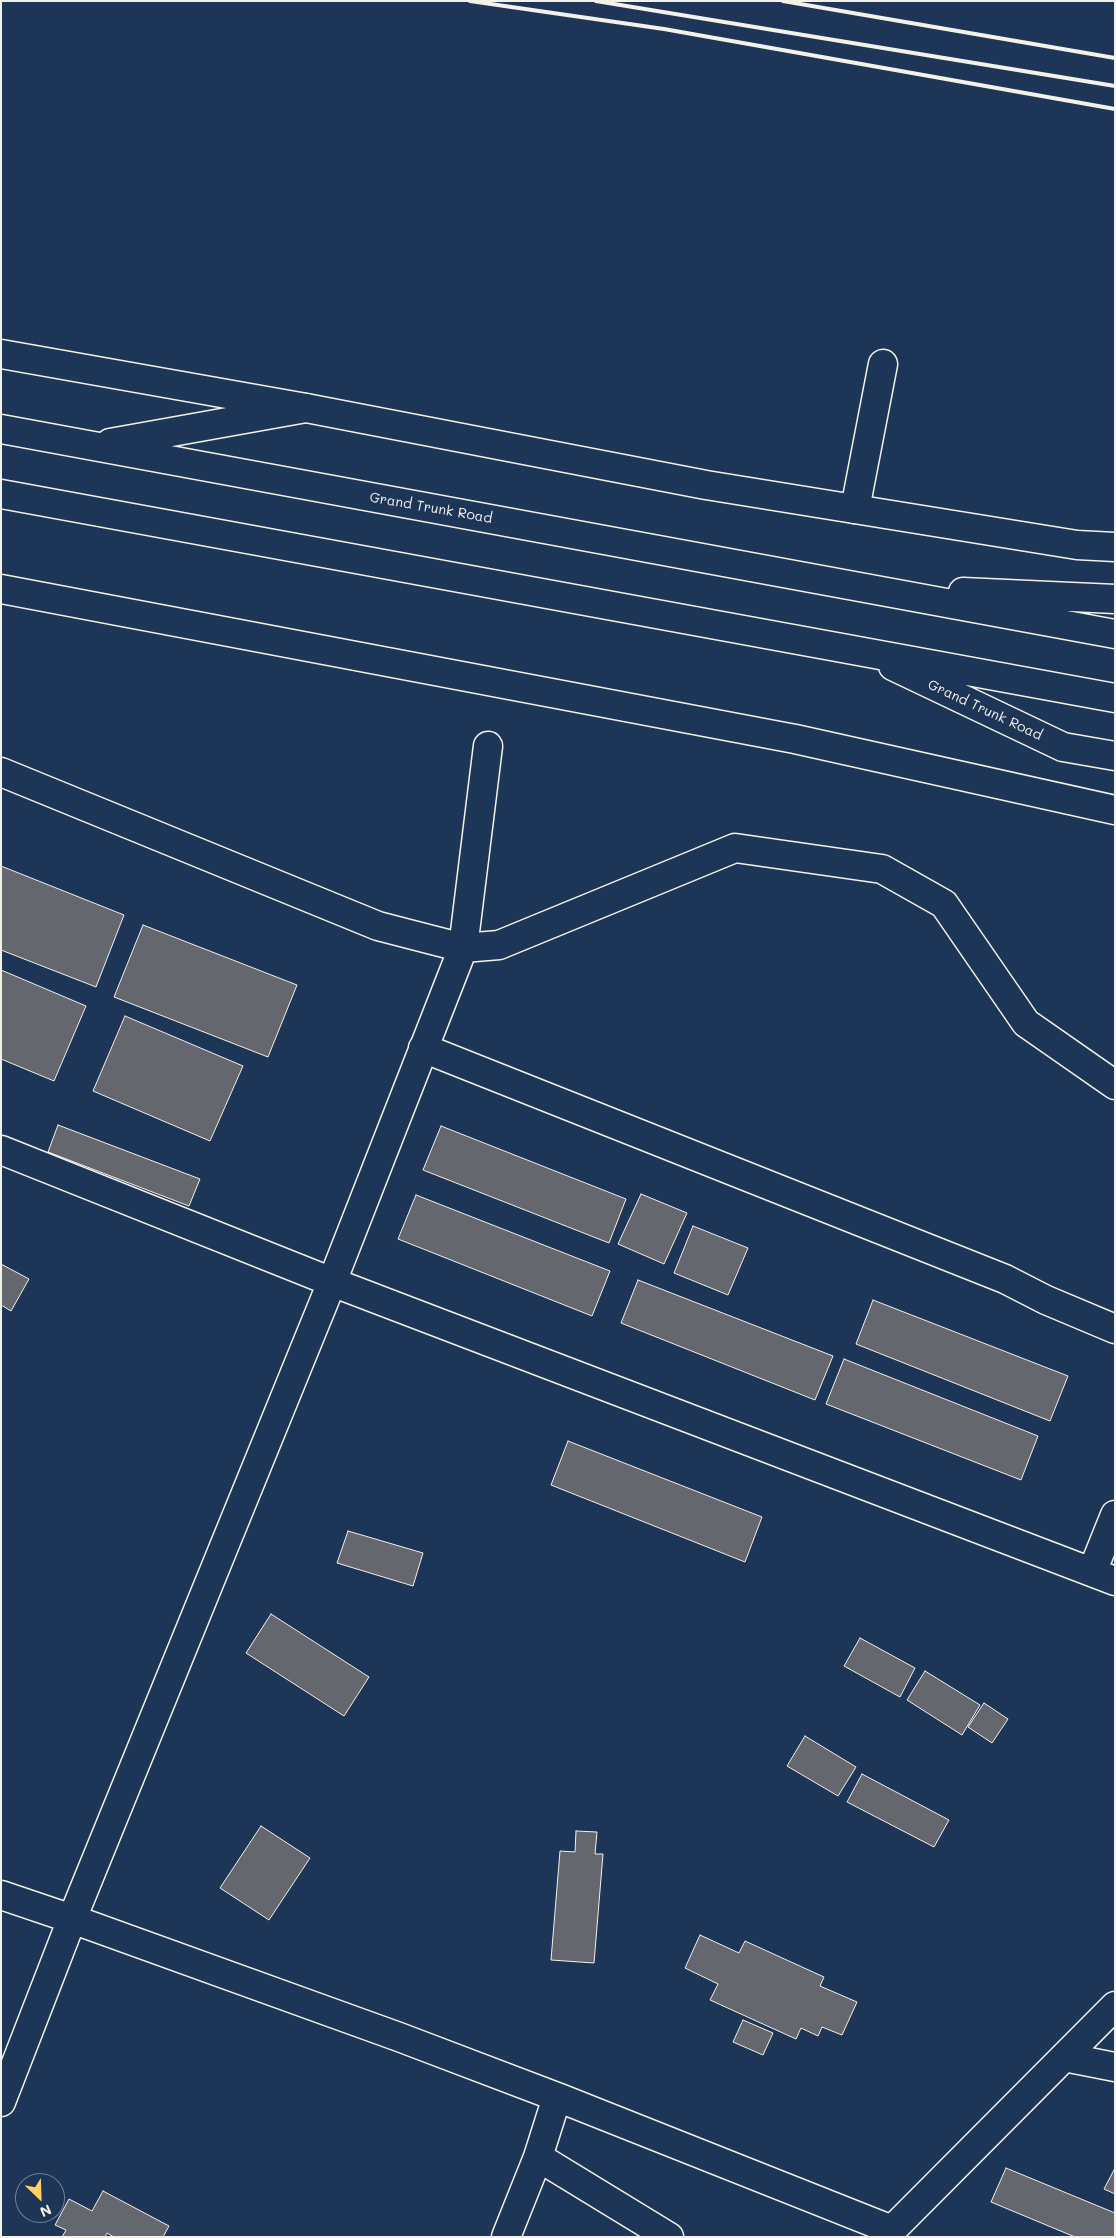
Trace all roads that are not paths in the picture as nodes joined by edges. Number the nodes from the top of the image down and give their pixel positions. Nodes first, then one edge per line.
1 (1, 354) edge
2 (883, 364) dead end
3 (306, 408) junction
4 (1, 429) edge
5 (93, 446) junction
6 (1, 494) edge
7 (855, 509) junction
8 (1115, 547) edge
9 (862, 588) junction
10 (1, 589) edge
11 (1115, 599) edge
12 (1115, 634) edge
13 (860, 650) junction
14 (1115, 698) edge
15 (488, 746) dead end
16 (1115, 756) edge
17 (1, 772) edge
18 (1115, 810) edge
19 (463, 948) junction
20 (423, 1048) junction
21 (1115, 1085) edge
22 (1, 1150) edge
23 (332, 1282) junction
24 (1115, 1329) edge
25 (1115, 1515) edge
26 (1103, 1576) edge
27 (1, 1896) edge
28 (72, 1919) junction
29 (1115, 2006) edge
30 (1064, 2057) junction
31 (1115, 2067) edge
32 (557, 2098) junction
33 (1, 2102) edge
34 (538, 2157) junction
35 (892, 2233) edge
36 (506, 2237) edge
37 (669, 2237) edge

1 - 3 main road
2 - 7 main road
3 - 5 main road
3 - 7 main road
4 - 5 main road, Grand Trunk Road
5 - 9 main road, Grand Trunk Road
6 - 13 main road, Grand Trunk Road
7 - 8 main road
9 - 11 main road, Grand Trunk Road
9 - 12 main road, Grand Trunk Road
10 - 18 main road
13 - 14 main road, Grand Trunk Road
13 - 16 main road, Grand Trunk Road
15 - 19 main road
17 - 19 main road
19 - 20 main road
19 - 21 main road
20 - 23 main road
20 - 24 main road
22 - 23 main road
23 - 26 main road
23 - 28 main road
25 - 26 main road
27 - 28 main road
28 - 32 main road
28 - 33 main road
29 - 30 main road
30 - 31 main road
30 - 35 main road
32 - 34 main road
32 - 35 main road
34 - 36 main road
34 - 37 main road

